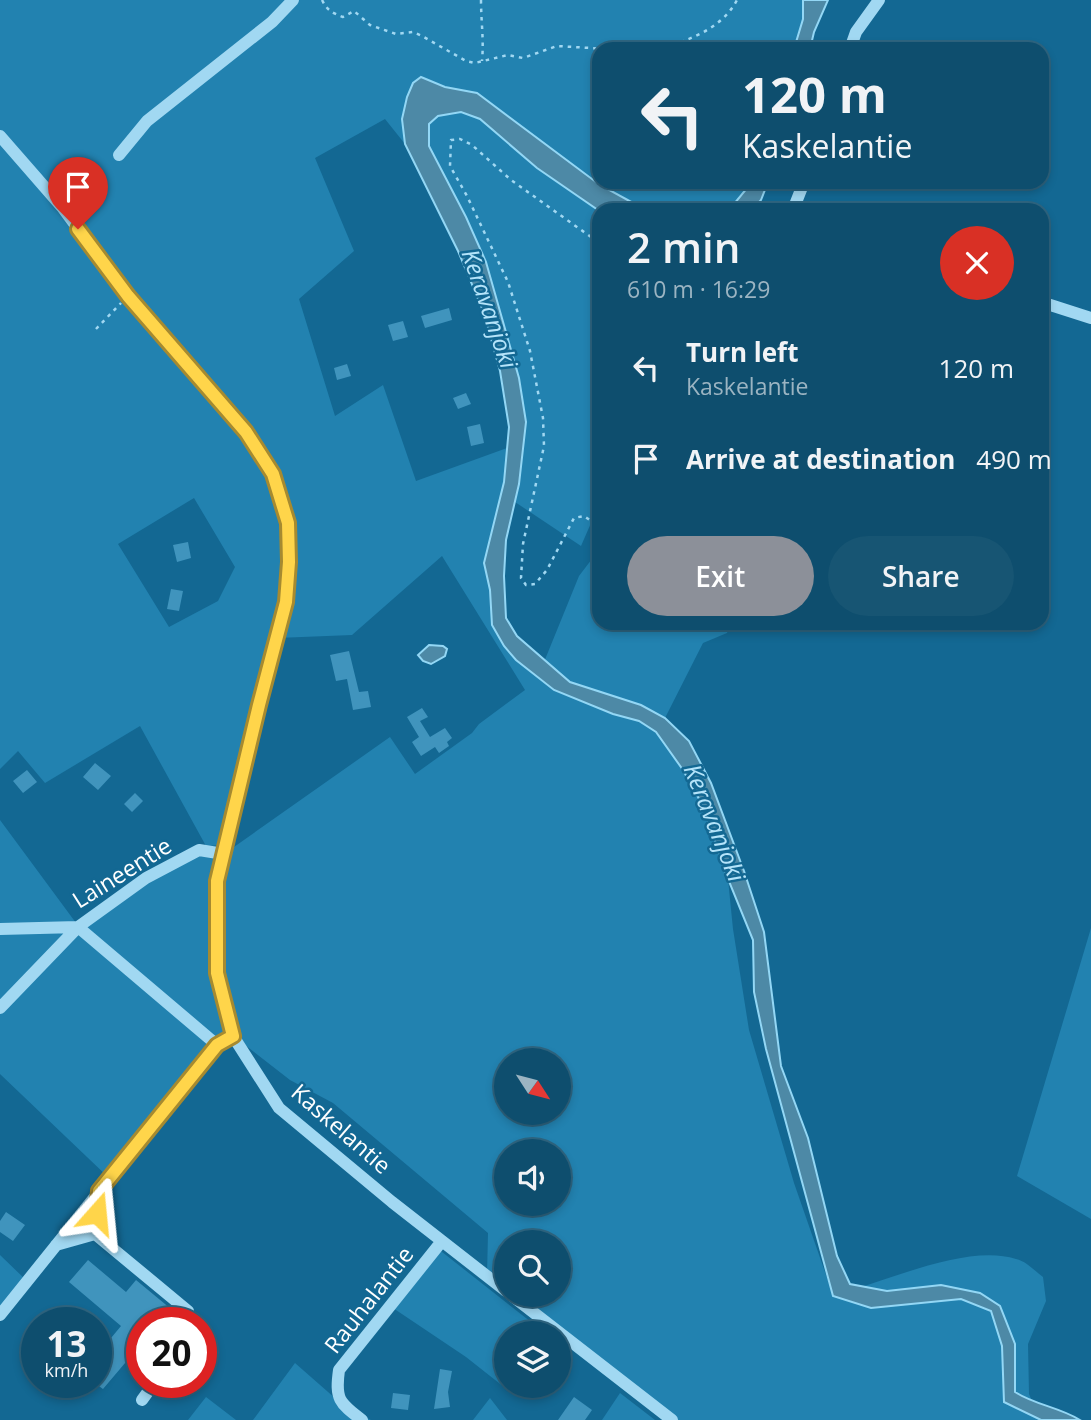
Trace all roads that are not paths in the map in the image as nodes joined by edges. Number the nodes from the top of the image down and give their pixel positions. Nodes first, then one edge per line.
1 (293, 0) edge
2 (879, 0) edge
3 (852, 42) edge
4 (0, 136) edge
5 (119, 155) dead end
6 (1049, 305) edge
7 (1091, 318) edge
8 (224, 855) junction
9 (78, 927) junction
10 (0, 929) edge
11 (0, 1008) edge
12 (233, 1036) junction
13 (217, 1045) junction
14 (99, 1191) junction
15 (95, 1234) junction
16 (442, 1241) junction
17 (56, 1245) junction
18 (494, 1281) edge
19 (183, 1307) edge
20 (527, 1307) edge
21 (0, 1315) edge
22 (362, 1420) edge
23 (672, 1420) edge

1 - 5 street
2 - 3 street
4 - 8 street, Kaskelantie
6 - 7 street
8 - 9 street, Laineentie
8 - 12 street, Kaskelantie
9 - 10 street, Laineentie
9 - 11 street
9 - 13 street
12 - 13 street
12 - 16 street, Kaskelantie
13 - 14 street
14 - 15 street
14 - 17 street
15 - 17 street
15 - 19 street
16 - 18 street, Kaskelantie
16 - 22 street, Rauhalantie
17 - 21 street
20 - 23 street

